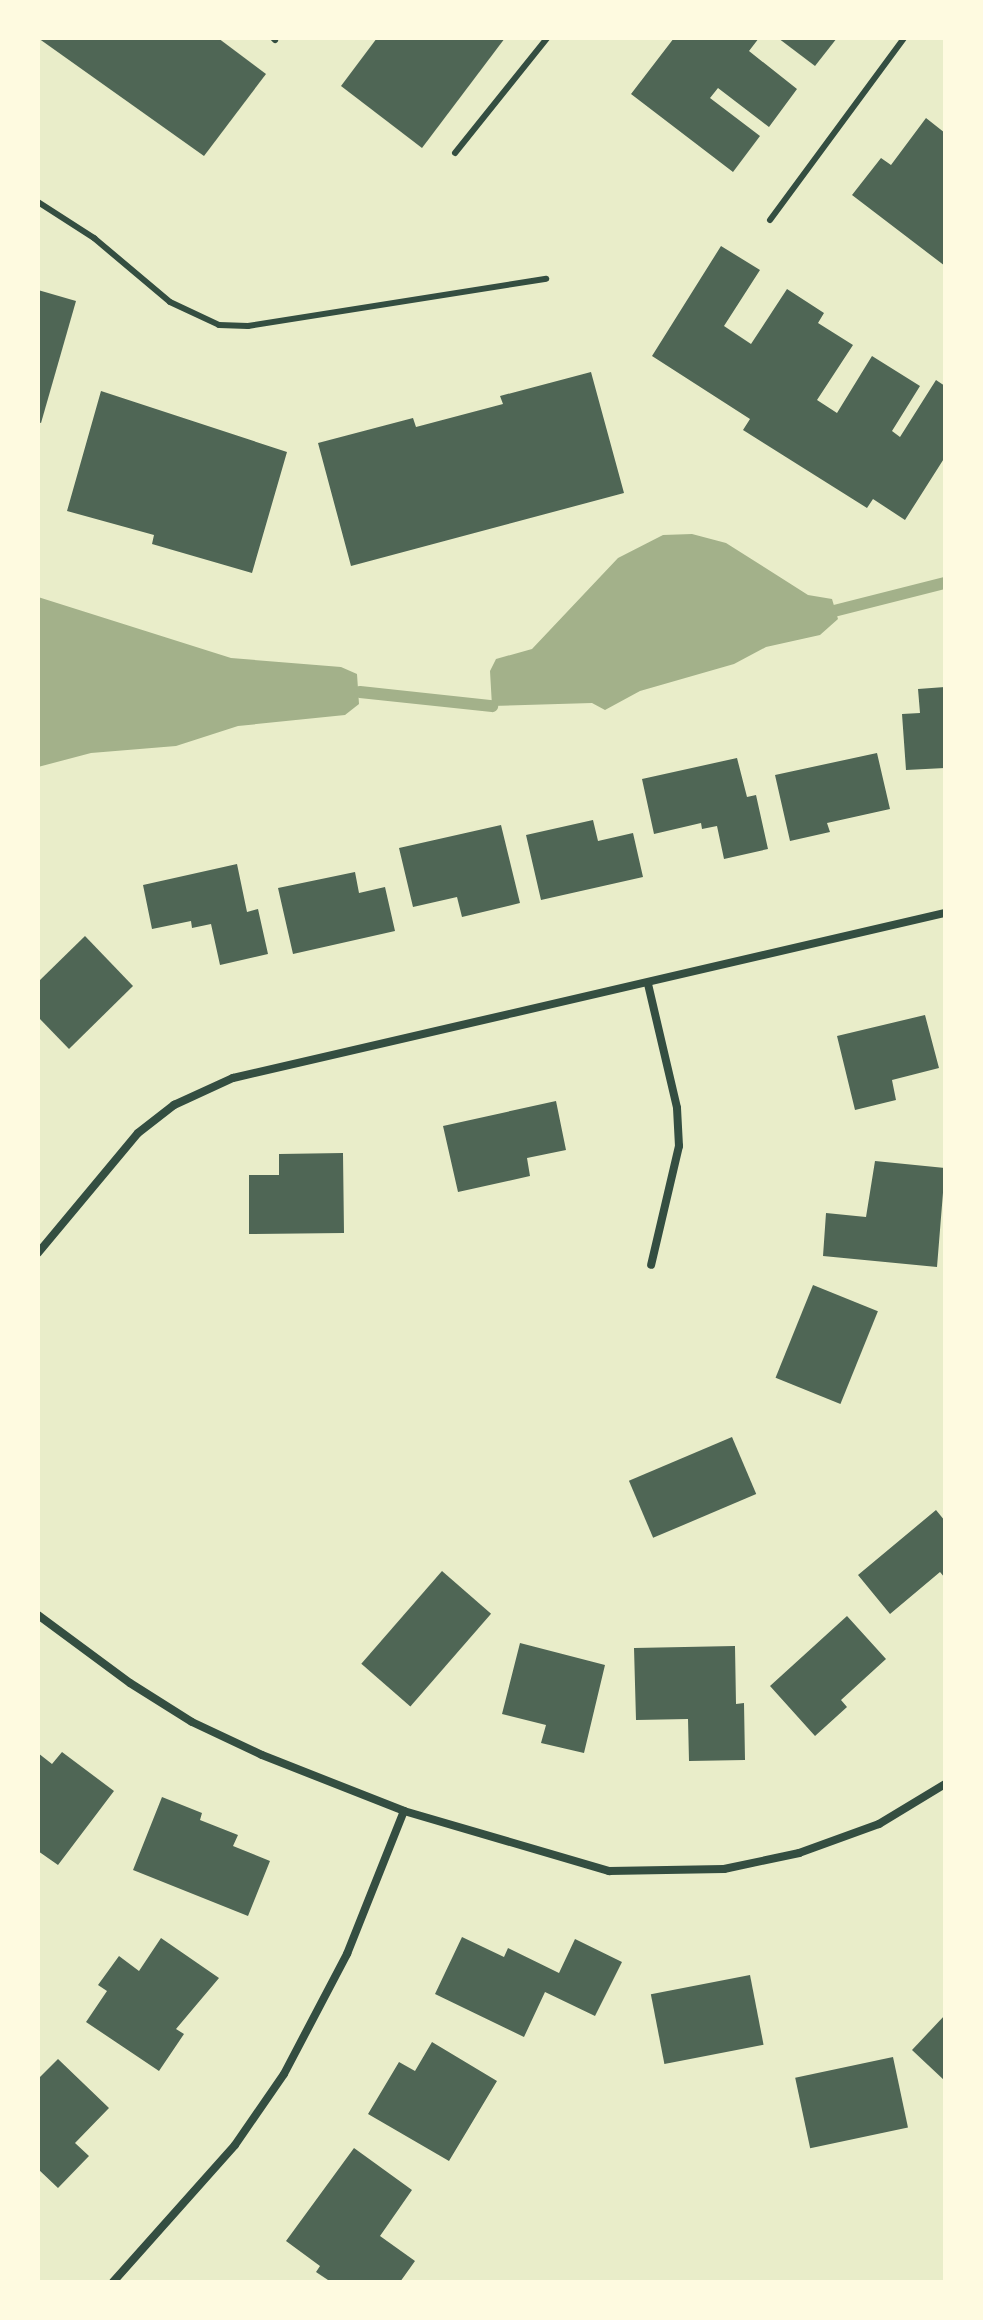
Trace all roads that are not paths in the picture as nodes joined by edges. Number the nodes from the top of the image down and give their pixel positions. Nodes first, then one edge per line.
1 (547, 38) edge
2 (904, 38) edge
3 (455, 153) dead end
4 (38, 202) edge
5 (770, 220) dead end
6 (546, 279) dead end
7 (945, 913) edge
8 (648, 984) junction
9 (38, 1253) edge
10 (651, 1265) dead end
11 (38, 1615) edge
12 (945, 1784) edge
13 (404, 1811) junction
14 (113, 2282) edge

1 - 3 lane
2 - 5 lane
4 - 6 lane
7 - 8 street
8 - 9 street
8 - 10 street
11 - 13 street
12 - 13 street
13 - 14 street

